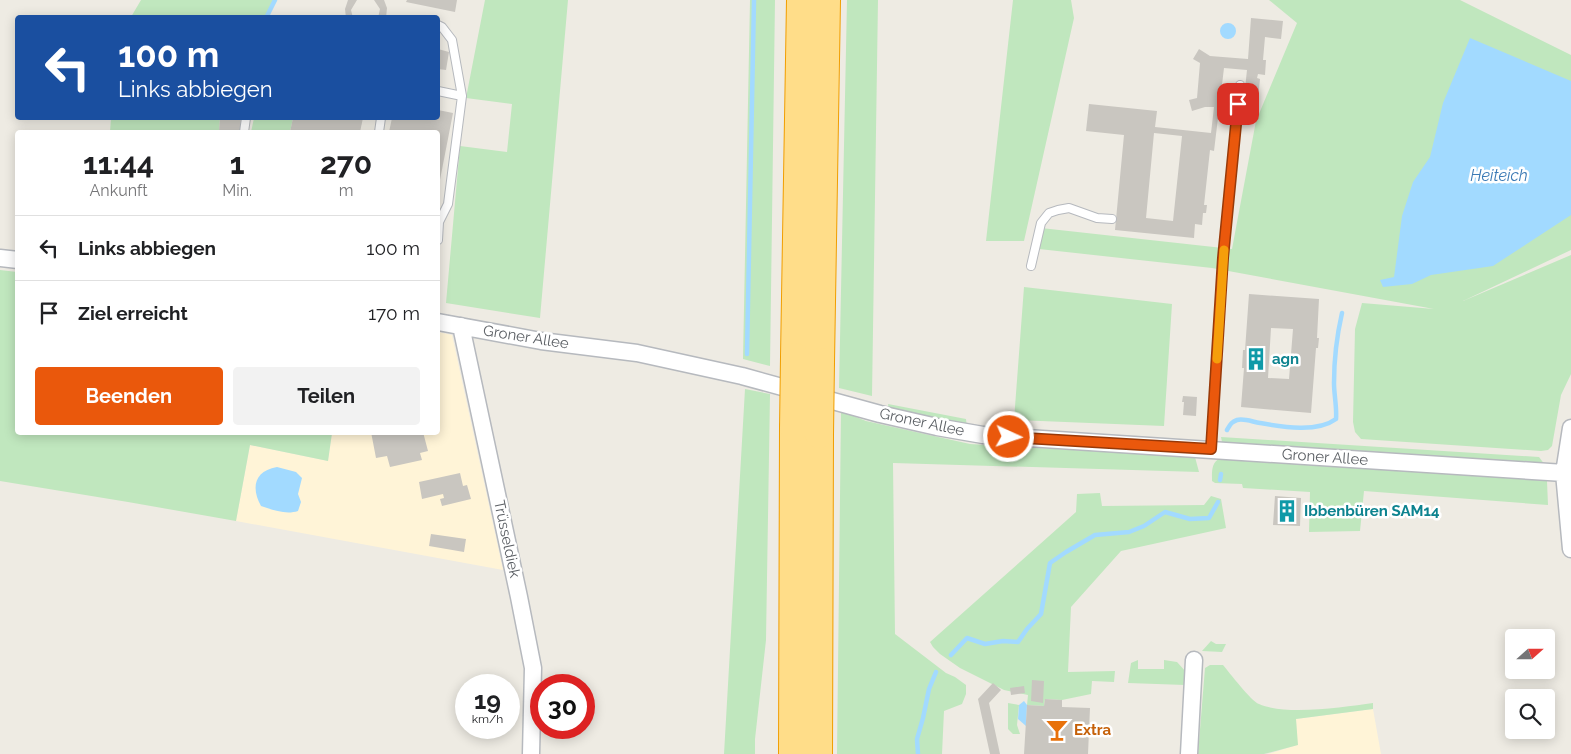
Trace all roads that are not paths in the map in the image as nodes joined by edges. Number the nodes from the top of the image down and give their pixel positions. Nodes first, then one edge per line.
1 (800, 0) edge
2 (826, 0) edge
3 (440, 26) edge
4 (1240, 85) dead end
5 (440, 91) edge
6 (462, 96) junction
7 (1112, 219) dead end
8 (440, 220) edge
9 (0, 258) edge
10 (15, 260) edge
11 (1031, 266) dead end
12 (440, 322) edge
13 (461, 326) junction
14 (808, 360) junction
15 (1571, 428) edge
16 (807, 431) junction
17 (1211, 449) junction
18 (1564, 473) junction
19 (1571, 549) edge
20 (1194, 660) dead end
21 (531, 754) edge
22 (793, 754) edge
23 (818, 754) edge
24 (1189, 754) edge

1 - 14 highway
2 - 14 highway
3 - 6 lane
4 - 17 lane
5 - 6 lane
6 - 8 lane
7 - 11 lane
9 - 10 street
12 - 13 street, Groner Allee
13 - 17 street, Groner Allee
13 - 21 street, Trüsseldiek
14 - 16 highway, bridge
15 - 18 street
16 - 22 highway
16 - 23 highway
17 - 18 street, Groner Allee
18 - 19 street
20 - 24 street

